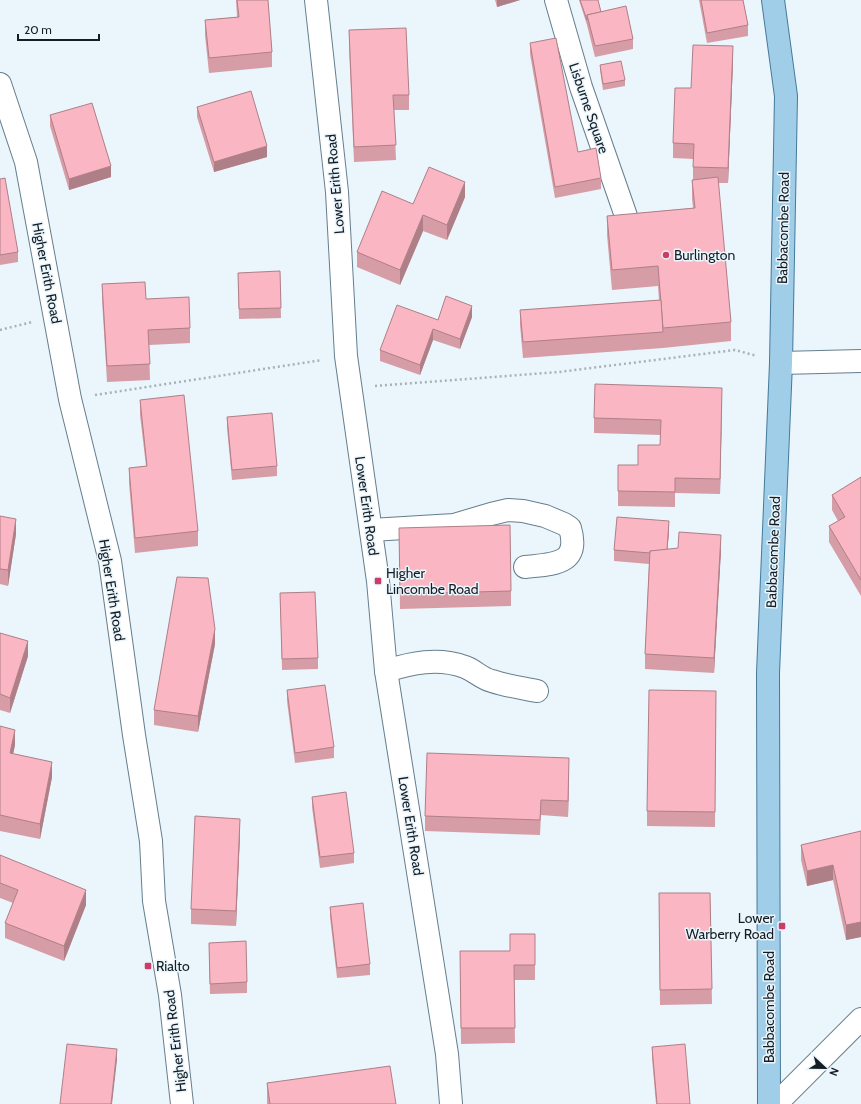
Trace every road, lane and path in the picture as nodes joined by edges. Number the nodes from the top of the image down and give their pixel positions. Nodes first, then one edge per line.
1 (316, 0) edge
2 (556, 0) edge
3 (773, 0) edge
4 (0, 84) edge
5 (626, 216) edge
6 (55, 316) junction
7 (0, 330) edge
8 (346, 356) junction
9 (861, 361) edge
10 (781, 363) junction
11 (351, 388) junction
12 (70, 399) junction
13 (371, 530) junction
14 (525, 566) dead end
15 (386, 671) junction
16 (538, 691) dead end
17 (861, 1019) edge
18 (182, 1104) edge
19 (452, 1104) edge
20 (769, 1104) edge
21 (776, 1104) edge

1 - 8 street, Lower Erith Road
2 - 5 street, Lisburne Square
3 - 10 main road, Babbacombe Road
4 - 6 street, Higher Erith Road
6 - 7 path
6 - 12 street, Higher Erith Road
8 - 11 street, Lower Erith Road
8 - 12 path
9 - 10 street
10 - 11 path
10 - 20 main road, Babbacombe Road
11 - 13 street, Lower Erith Road
12 - 18 street, Higher Erith Road
13 - 14 street
13 - 15 street, Lower Erith Road
15 - 16 street
15 - 19 street, Lower Erith Road
17 - 21 street

